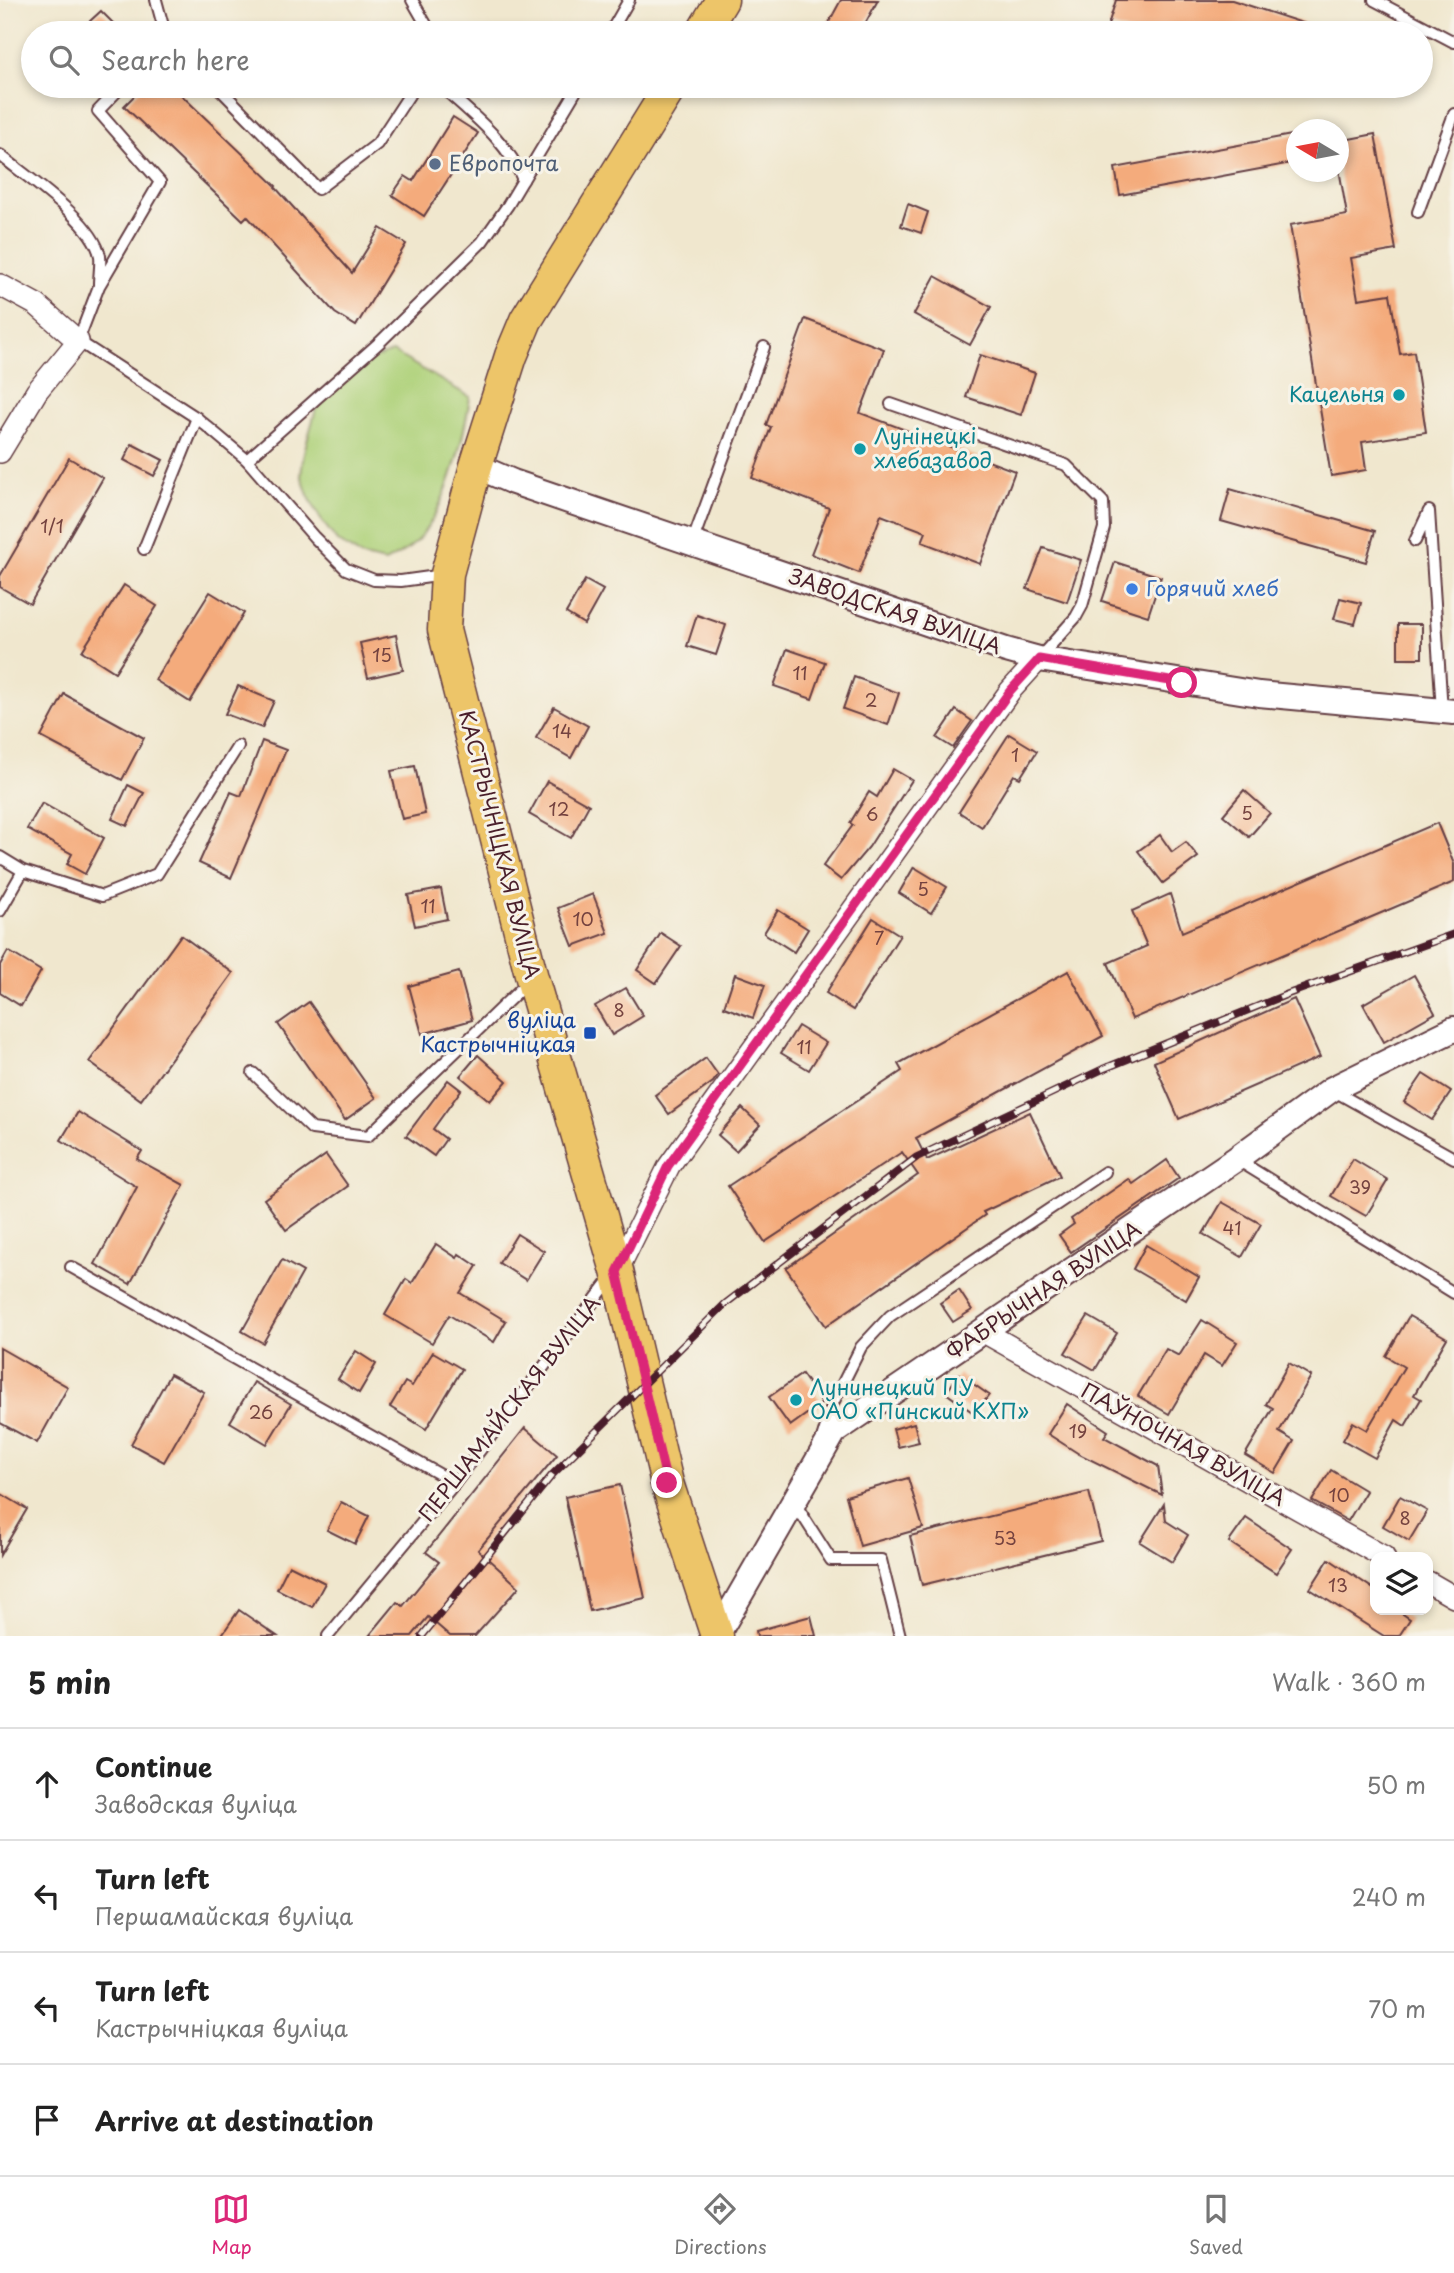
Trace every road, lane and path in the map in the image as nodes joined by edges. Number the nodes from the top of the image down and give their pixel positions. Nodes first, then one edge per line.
1 (156, 0) edge
2 (412, 0) edge
3 (629, 0) edge
4 (722, 0) edge
5 (1374, 0) edge
6 (162, 21) edge
7 (424, 21) edge
8 (617, 21) edge
9 (709, 21) edge
10 (1414, 21) edge
11 (1433, 31) edge
12 (1454, 42) edge
13 (110, 98) edge
14 (229, 98) edge
15 (407, 98) edge
16 (454, 98) edge
17 (572, 98) edge
18 (664, 98) edge
19 (1454, 114) edge
20 (0, 156) edge
21 (523, 180) junction
22 (1418, 212) dead end
23 (0, 285) edge
24 (99, 286) junction
25 (78, 341) junction
26 (764, 347) dead end
27 (891, 404) dead end
28 (197, 418) junction
29 (0, 452) edge
30 (247, 460) junction
31 (476, 466) junction
32 (1415, 541) dead end
33 (692, 543) junction
34 (145, 548) dead end
35 (447, 574) junction
36 (1039, 659) junction
37 (1448, 712) edge
38 (238, 746) dead end
39 (0, 857) edge
40 (23, 871) junction
41 (0, 911) edge
42 (532, 978) junction
43 (1454, 1030) edge
44 (253, 1073) dead end
45 (1332, 1089) junction
46 (1454, 1158) edge
47 (1236, 1159) junction
48 (1105, 1172) dead end
49 (71, 1267) dead end
50 (617, 1272) junction
51 (1454, 1293) edge
52 (984, 1332) junction
53 (813, 1469) junction
54 (455, 1483) junction
55 (794, 1502) junction
56 (1375, 1552) edge
57 (1433, 1585) edge
58 (1454, 1597) edge
59 (328, 1636) edge
60 (717, 1636) edge
61 (900, 1636) edge

1 - 6 lane
2 - 7 lane
3 - 8 lane
4 - 9 main road
5 - 10 lane
11 - 12 lane
13 - 24 lane
14 - 15 lane
16 - 21 lane
17 - 21 lane
18 - 31 main road, КАСТРЫЧНІЦКАЯ ВУЛІЦА
19 - 22 lane
20 - 24 lane
21 - 30 lane
23 - 25 street
24 - 25 lane
25 - 28 lane
25 - 29 street
26 - 33 lane
27 - 36 lane
28 - 30 lane
28 - 34 lane
30 - 35 lane
31 - 33 street, ЗАВОДСКАЯ ВУЛІЦА
31 - 35 main road, КАСТРЫЧНІЦКАЯ ВУЛІЦА
32 - 37 lane
33 - 36 street, ЗАВОДСКАЯ ВУЛІЦА
35 - 42 main road, КАСТРЫЧНІЦКАЯ ВУЛІЦА
36 - 37 street, ЗАВОДСКАЯ ВУЛІЦА
36 - 50 street, ПЕРШАМАЙСКАЯ ВУЛІЦА
38 - 40 lane
39 - 40 lane
40 - 41 lane
42 - 44 lane
42 - 50 main road, КАСТРЫЧНІЦКАЯ ВУЛІЦА
43 - 45 street, ФАБРЫЧНАЯ ВУЛІЦА
45 - 46 lane
45 - 47 street, ФАБРЫЧНАЯ ВУЛІЦА
47 - 51 lane
47 - 52 street, ФАБРЫЧНАЯ ВУЛІЦА
48 - 53 lane
49 - 54 lane
50 - 54 lane, ПЕРШАМАЙСКАЯ ВУЛІЦА
50 - 60 main road, КАСТРЫЧНІЦКАЯ ВУЛІЦА
52 - 53 street, ФАБРЫЧНАЯ ВУЛІЦА
52 - 56 street, ПАЎНОЧНАЯ ВУЛІЦА
53 - 55 street, ФАБРЫЧНАЯ ВУЛІЦА
54 - 59 lane, ПЕРШАМАЙСКАЯ ВУЛІЦА
55 - 60 street, ФАБРЫЧНАЯ ВУЛІЦА
55 - 61 lane
57 - 58 street

